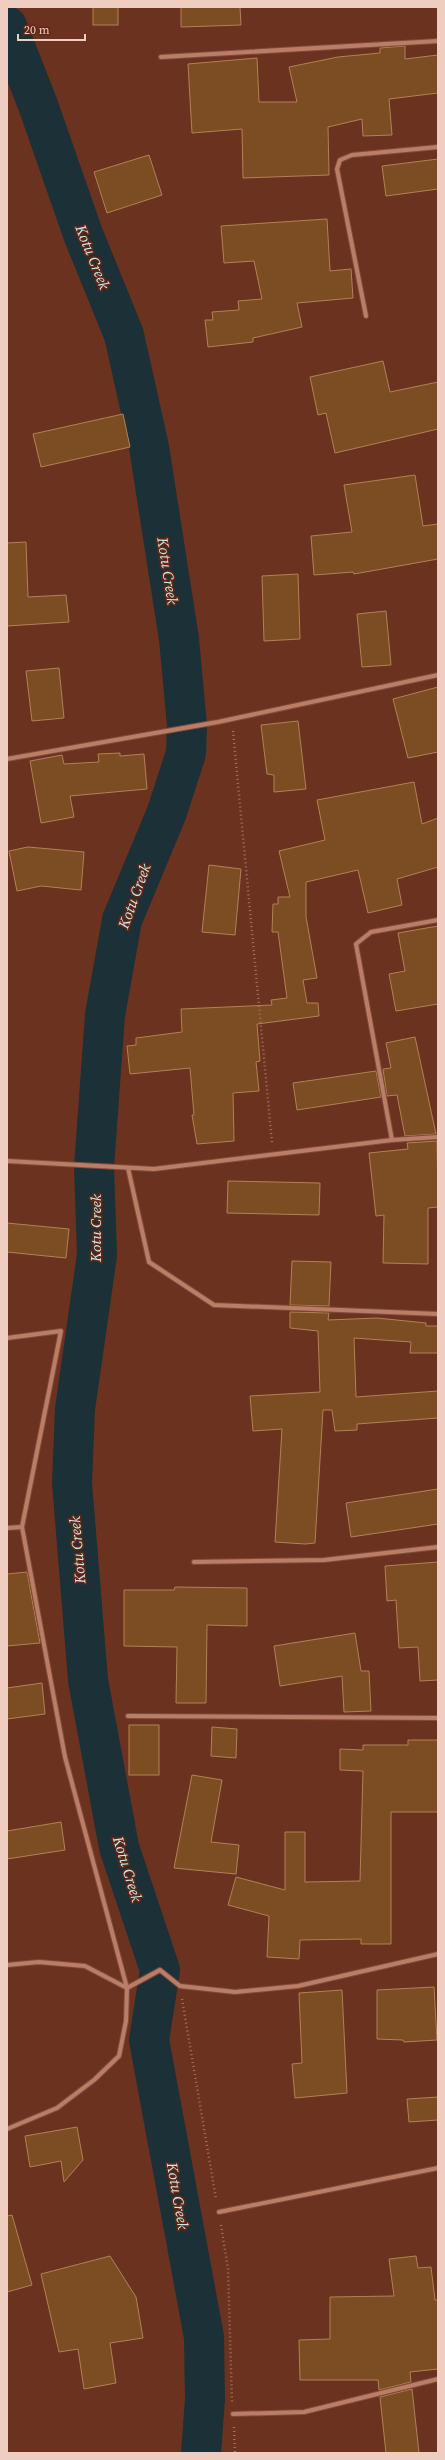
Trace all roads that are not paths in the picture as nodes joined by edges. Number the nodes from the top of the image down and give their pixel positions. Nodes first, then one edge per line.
1 (438, 40) edge
2 (161, 57) dead end
3 (438, 147) edge
4 (366, 316) dead end
5 (438, 675) edge
6 (7, 759) edge
7 (438, 920) edge
8 (438, 1137) edge
9 (392, 1140) junction
10 (7, 1161) edge
11 (128, 1168) junction
12 (438, 1314) edge
13 (7, 1338) edge
14 (22, 1527) junction
15 (7, 1528) edge
16 (438, 1547) edge
17 (194, 1562) dead end
18 (128, 1716) dead end
19 (438, 1718) edge
20 (438, 1954) edge
21 (7, 1965) edge
22 (127, 1988) junction
23 (7, 2129) edge
24 (438, 2168) edge
25 (219, 2212) dead end
26 (438, 2379) edge
27 (233, 2414) dead end

1 - 2 street
3 - 4 street
5 - 6 street
7 - 9 street
8 - 9 street
9 - 11 street
10 - 11 street
11 - 12 street
13 - 14 street
14 - 15 street
14 - 22 street
16 - 17 street
18 - 19 street
20 - 22 street
21 - 22 street
22 - 23 street
24 - 25 street
26 - 27 street

